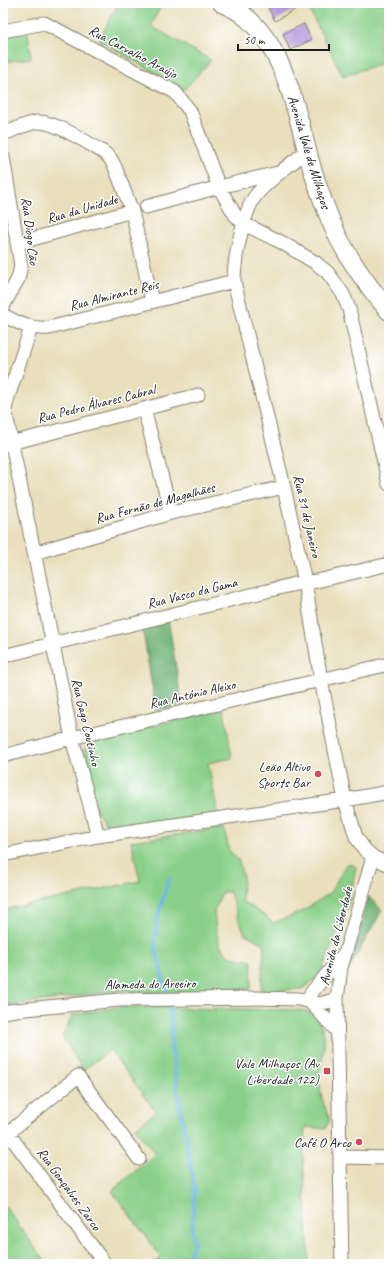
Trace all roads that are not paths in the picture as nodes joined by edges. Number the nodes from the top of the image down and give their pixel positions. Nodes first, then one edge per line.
1 (222, 3) edge
2 (244, 7) edge
3 (3, 31) edge
4 (3, 134) edge
5 (307, 151) junction
6 (3, 157) edge
7 (280, 173) junction
8 (219, 187) junction
9 (146, 206) dead end
10 (132, 211) junction
11 (244, 224) junction
12 (18, 243) junction
13 (234, 281) junction
14 (152, 302) junction
15 (3, 306) edge
16 (389, 311) edge
17 (3, 315) edge
18 (31, 328) junction
19 (198, 395) dead end
20 (144, 409) junction
21 (8, 444) edge
22 (389, 484) edge
23 (284, 487) junction
24 (171, 513) junction
25 (34, 553) junction
26 (389, 564) edge
27 (305, 582) junction
28 (52, 644) junction
29 (3, 656) edge
30 (389, 664) edge
31 (321, 680) junction
32 (72, 738) junction
33 (3, 756) edge
34 (389, 792) edge
35 (345, 800) junction
36 (98, 836) junction
37 (3, 855) edge
38 (373, 856) junction
39 (389, 865) edge
40 (346, 952) junction
41 (307, 999) junction
42 (337, 999) junction
43 (3, 1012) edge
44 (337, 1031) junction
45 (5, 1133) edge
46 (340, 1157) junction
47 (389, 1158) edge
48 (139, 1159) dead end
49 (105, 1264) edge
50 (342, 1264) edge

1 - 2 street, Avenida Vale de Milhaços
2 - 5 street, Avenida Vale de Milhaços
3 - 8 street, Rua Carvalho Araújo
4 - 10 street
5 - 7 street, Rua 31 de Janeiro
5 - 16 street, Avenida Vale de Milhaços
6 - 12 street, Rua Diogo Cão
7 - 8 street, Rua 31 de Janeiro
7 - 11 street, Rua 31 de Janeiro
8 - 9 street, Rua 31 de Janeiro
8 - 11 street, Rua Carvalho Araújo
10 - 12 street, Rua da Unidade
10 - 14 street
11 - 13 street, Rua 31 de Janeiro
11 - 22 street
12 - 15 street, Rua Diogo Cão
13 - 14 street, Rua Almirante Reis
13 - 23 street, Rua 31 de Janeiro
14 - 18 street, Rua Almirante Reis
17 - 18 street, Rua Almirante Reis
18 - 21 street, Rua Gago Coutinho
19 - 20 street, Rua Pedro Álvares Cabral
20 - 21 street, Rua Pedro Álvares Cabral
20 - 24 street
21 - 25 street, Rua Gago Coutinho
23 - 24 street, Rua Fernão de Magalhães
23 - 27 street, Rua 31 de Janeiro
24 - 25 street, Rua Fernão de Magalhães
25 - 28 street, Rua Gago Coutinho
26 - 27 street, Rua Vasco da Gama
27 - 28 street, Rua Vasco da Gama
27 - 31 street, Rua 31 de Janeiro
28 - 29 street, Rua Vasco da Gama
28 - 32 street, Rua Gago Coutinho
30 - 31 street, Rua António Aleixo
31 - 32 street, Rua António Aleixo
31 - 35 street, Rua 31 de Janeiro
32 - 33 street, Rua António Aleixo
32 - 36 street, Rua Gago Coutinho
34 - 35 street
35 - 36 street
35 - 38 street, Rua 31 de Janeiro
36 - 37 street
38 - 39 street, Rua 31 de Janeiro
38 - 40 street, Avenida da Liberdade
40 - 41 street
40 - 42 street, Avenida da Liberdade
41 - 42 street, Alameda do Areeiro
41 - 43 street, Alameda do Areeiro
41 - 44 street
42 - 44 street, Avenida da Liberdade
44 - 46 street, Avenida da Liberdade
45 - 48 street
45 - 49 street, Rua Gonçalves Zarco
46 - 47 street
46 - 50 street, Avenida da Liberdade

